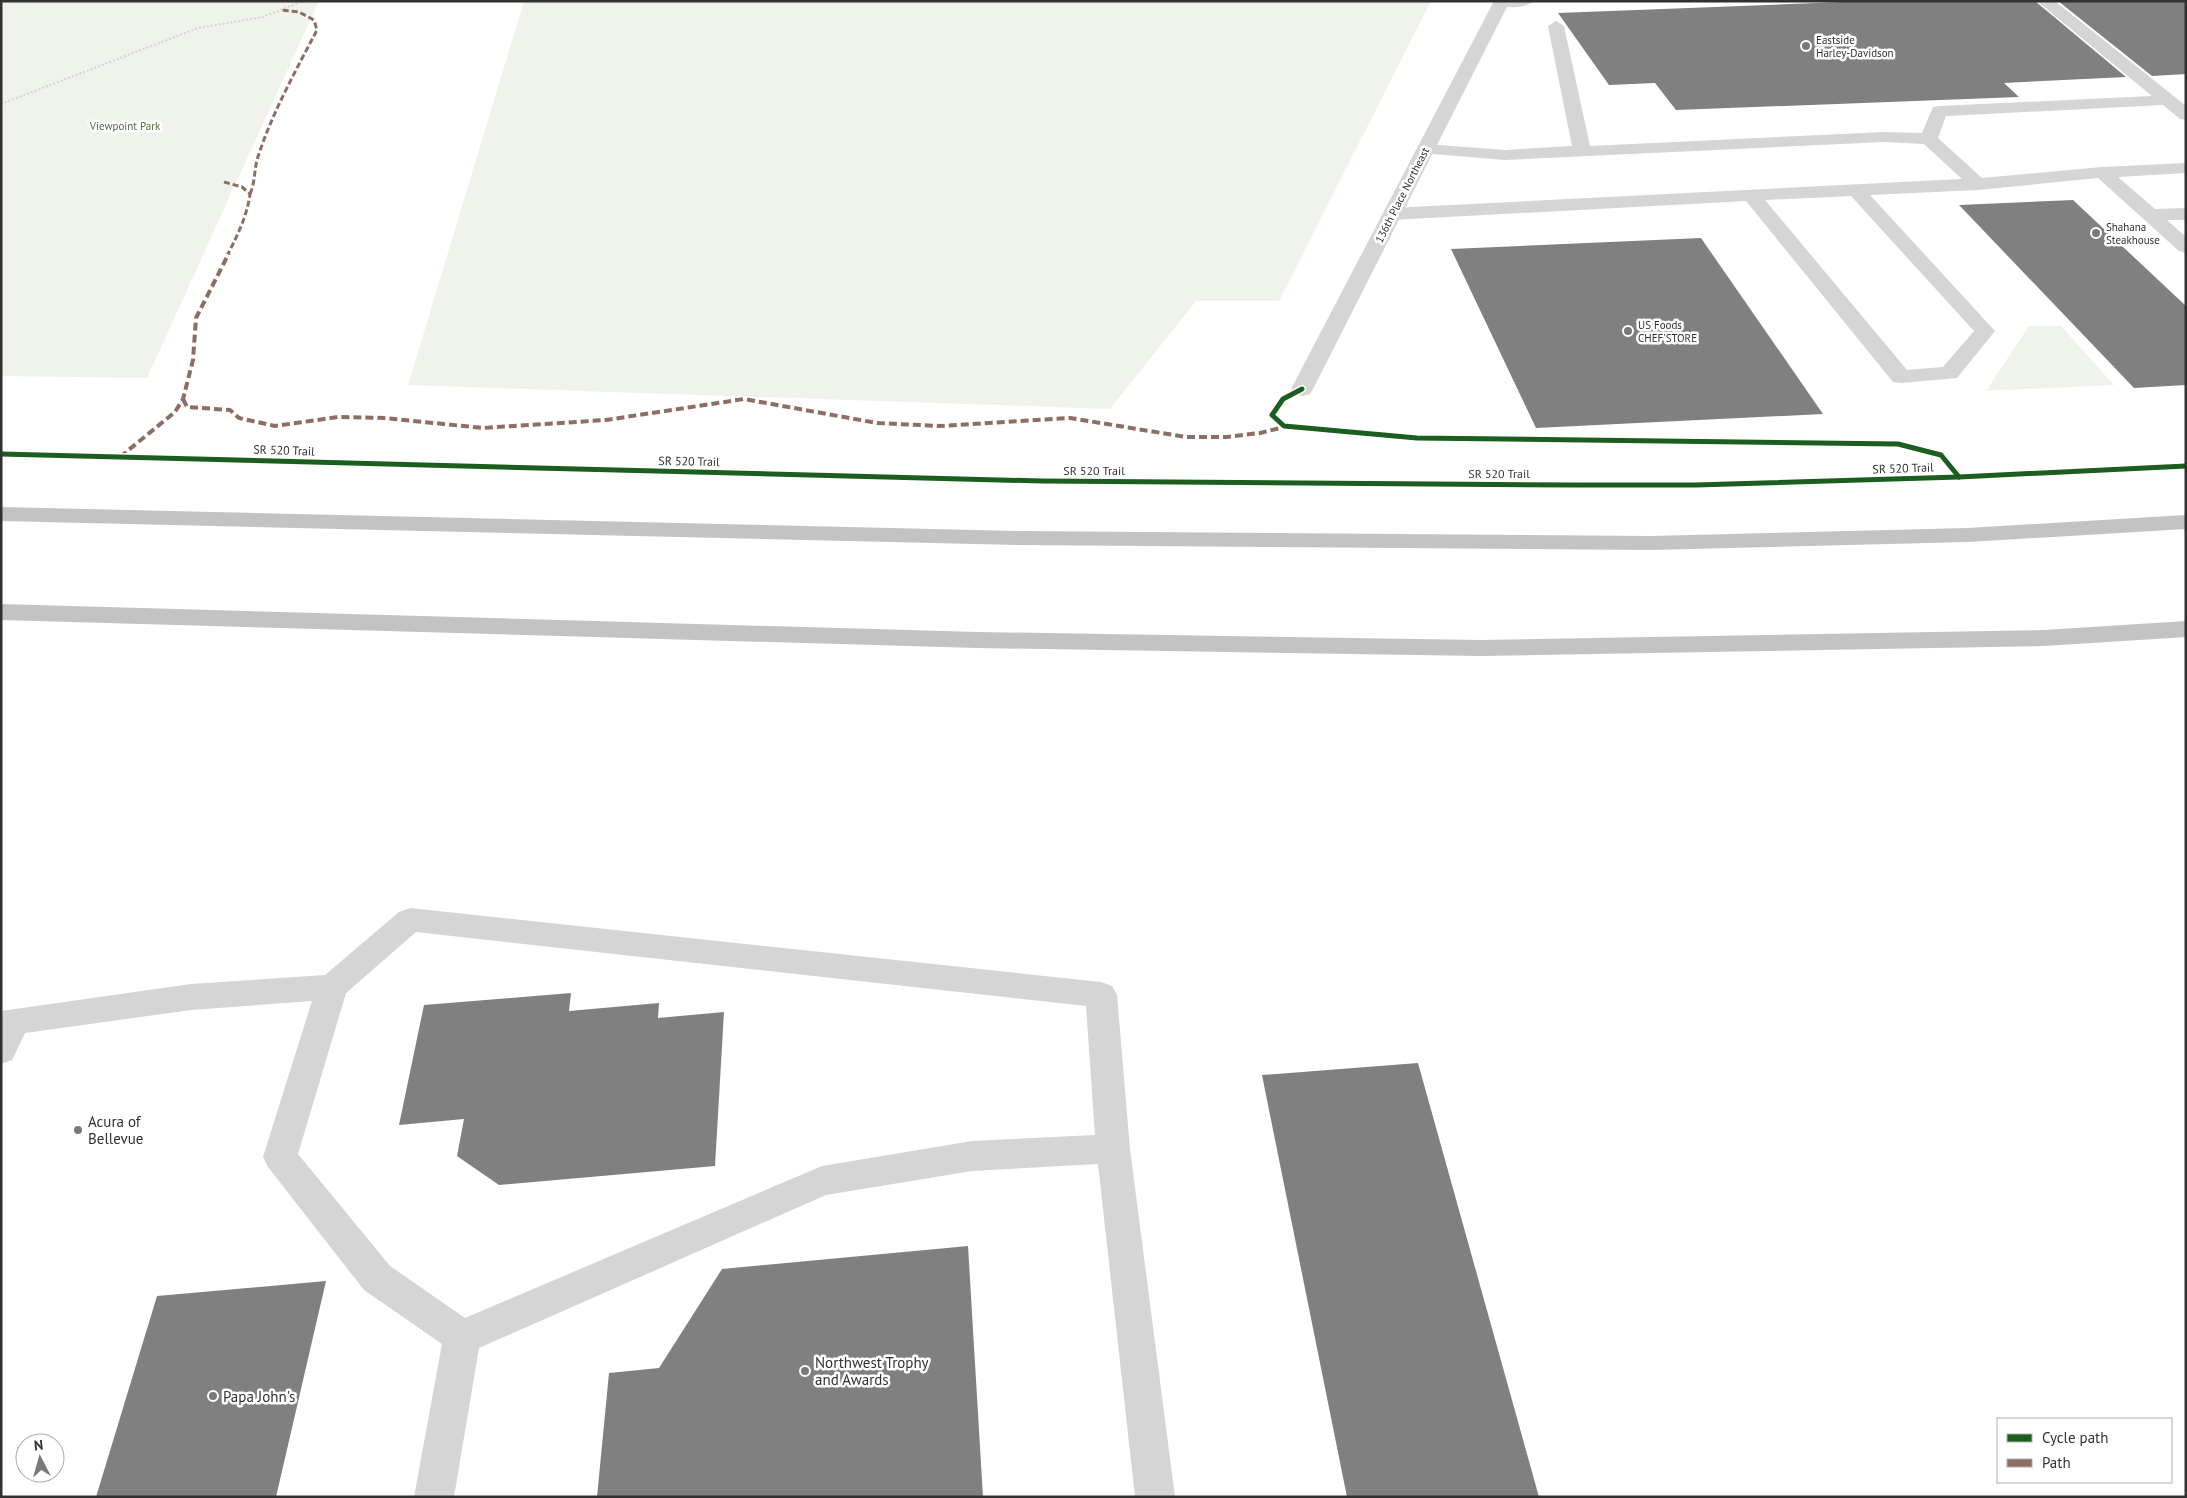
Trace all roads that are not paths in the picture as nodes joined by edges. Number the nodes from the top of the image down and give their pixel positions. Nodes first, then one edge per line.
1 (1525, 1) edge
2 (2045, 1) edge
3 (1502, 2) edge
4 (1556, 26) dead end
5 (2167, 100) junction
6 (2186, 115) edge
7 (1930, 138) junction
8 (1426, 149) junction
9 (1582, 152) junction
10 (2186, 168) edge
11 (2102, 172) junction
12 (1978, 184) junction
13 (1856, 191) junction
14 (1751, 196) junction
15 (1392, 214) junction
16 (2186, 214) edge
17 (2150, 215) junction
18 (2186, 247) edge
19 (1302, 388) dead end
20 (1, 514) edge
21 (2186, 522) edge
22 (1, 612) edge
23 (2186, 630) edge
24 (332, 987) junction
25 (8, 1023) edge
26 (1, 1051) edge
27 (1113, 1149) junction
28 (462, 1337) junction
29 (434, 1497) edge
30 (1155, 1497) edge

1 - 3 street
2 - 5 street
3 - 8 street, 136th Place Northeast
4 - 9 street
5 - 6 street
5 - 7 street
7 - 9 street
7 - 12 street
8 - 9 street
8 - 15 street, 136th Place Northeast
10 - 11 street
11 - 12 street
11 - 17 street
12 - 13 street
13 - 14 street
13 - 14 street
14 - 15 street
15 - 19 street, 136th Place Northeast
16 - 17 street
17 - 18 street
20 - 21 highway
22 - 23 highway
24 - 25 street
24 - 27 street
24 - 28 street
25 - 26 street
27 - 28 street
27 - 30 street
28 - 29 street

